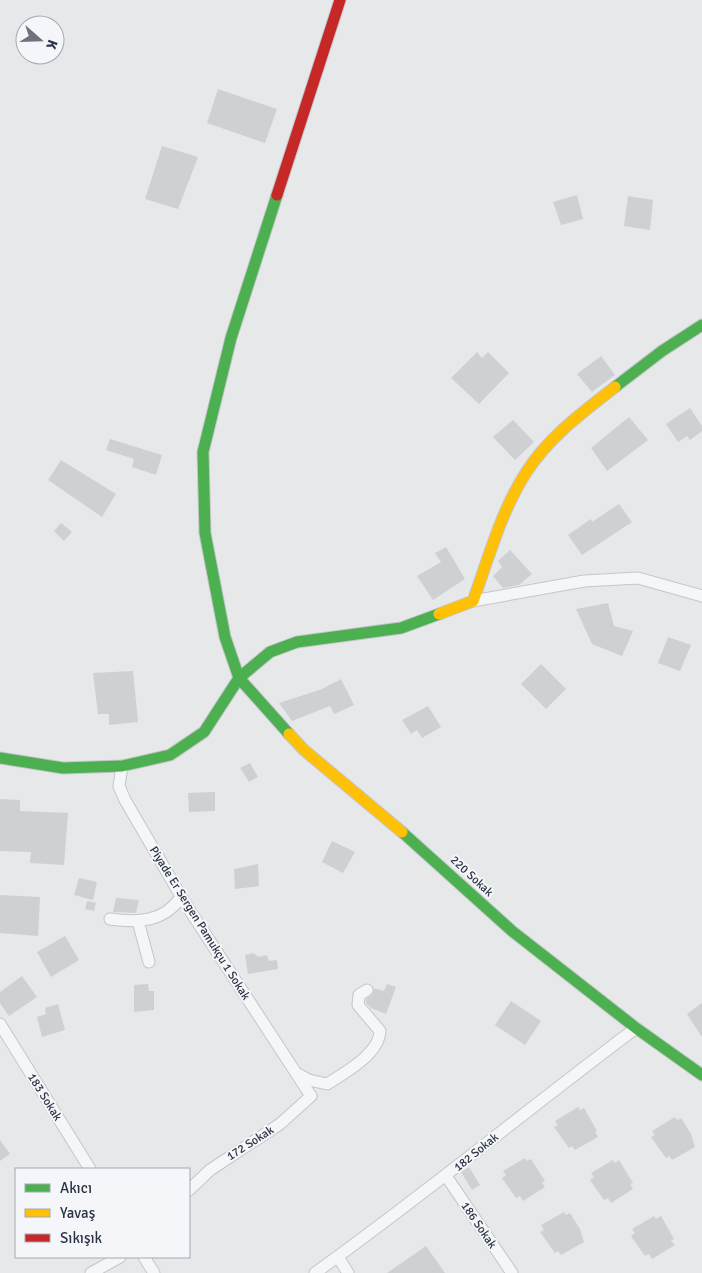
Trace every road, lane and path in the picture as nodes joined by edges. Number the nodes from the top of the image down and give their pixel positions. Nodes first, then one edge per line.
1 (340, 0) edge
2 (702, 325) edge
3 (702, 596) edge
4 (473, 600) junction
5 (239, 678) junction
6 (0, 758) edge
7 (122, 766) junction
8 (181, 897) junction
9 (110, 919) dead end
10 (138, 921) junction
11 (149, 962) dead end
12 (367, 990) dead end
13 (0, 1024) edge
14 (636, 1028) junction
15 (296, 1073) junction
16 (702, 1075) edge
17 (311, 1096) joint
18 (89, 1168) edge
19 (446, 1176) junction
20 (190, 1189) edge
21 (338, 1256) junction
22 (118, 1258) edge
23 (145, 1258) edge
24 (91, 1273) edge
25 (154, 1273) edge
26 (315, 1273) edge
27 (348, 1273) edge
28 (512, 1273) edge

1 - 5 street
2 - 4 street
3 - 4 street
4 - 5 street
5 - 7 street
5 - 14 street, 220 Sokak
6 - 7 street
7 - 8 street, Piyade Er Sergen Pamukçu 1 Sokak
8 - 10 street
8 - 15 street, Piyade Er Sergen Pamukçu 1 Sokak
9 - 10 street
10 - 11 street
12 - 15 street
13 - 18 street, 183 Sokak
14 - 16 street, 220 Sokak
14 - 19 street, 182 Sokak
15 - 17 street, Piyade Er Sergen Pamukçu 1 Sokak
17 - 20 street, 172 Sokak
19 - 21 street, 182 Sokak
19 - 28 street, 186 Sokak
21 - 26 street, 182 Sokak
21 - 27 street
22 - 24 street
23 - 25 street

